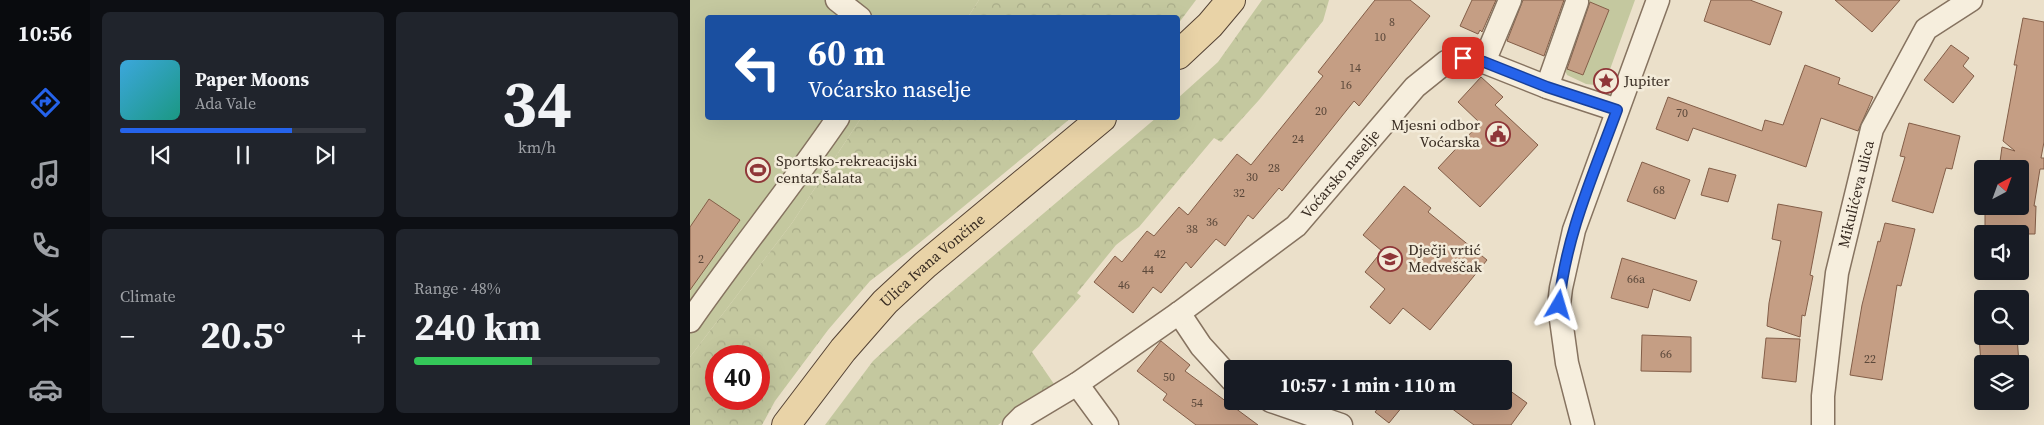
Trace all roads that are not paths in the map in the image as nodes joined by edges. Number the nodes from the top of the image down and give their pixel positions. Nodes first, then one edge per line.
1 (837, 0) edge
2 (1231, 0) edge
3 (1510, 0) edge
4 (1658, 0) edge
5 (1971, 0) edge
6 (1576, 2) dead end
7 (856, 15) edge
8 (1180, 52) edge
9 (1484, 62) junction
10 (1547, 87) junction
11 (1617, 110) junction
12 (837, 120) edge
13 (1100, 120) edge
14 (1179, 313) junction
15 (690, 321) edge
16 (1224, 371) edge
17 (1077, 384) junction
18 (1297, 410) edge
19 (786, 425) edge
20 (1014, 425) edge
21 (1107, 425) edge
22 (1341, 425) edge
23 (1583, 425) edge
24 (1823, 425) edge

1 - 7 street
2 - 8 main road
3 - 9 street
4 - 11 street
5 - 24 street, Mikulićeva ulica
6 - 10 street
9 - 10 street, Voćarsko naselje
9 - 14 street, Voćarsko naselje
10 - 11 street, Voćarsko naselje
11 - 23 street
12 - 15 street
13 - 19 main road, Ulica Ivana Vončine
14 - 16 street
14 - 17 street, Voćarsko naselje
17 - 20 street, Voćarsko naselje
17 - 21 street
18 - 22 street

